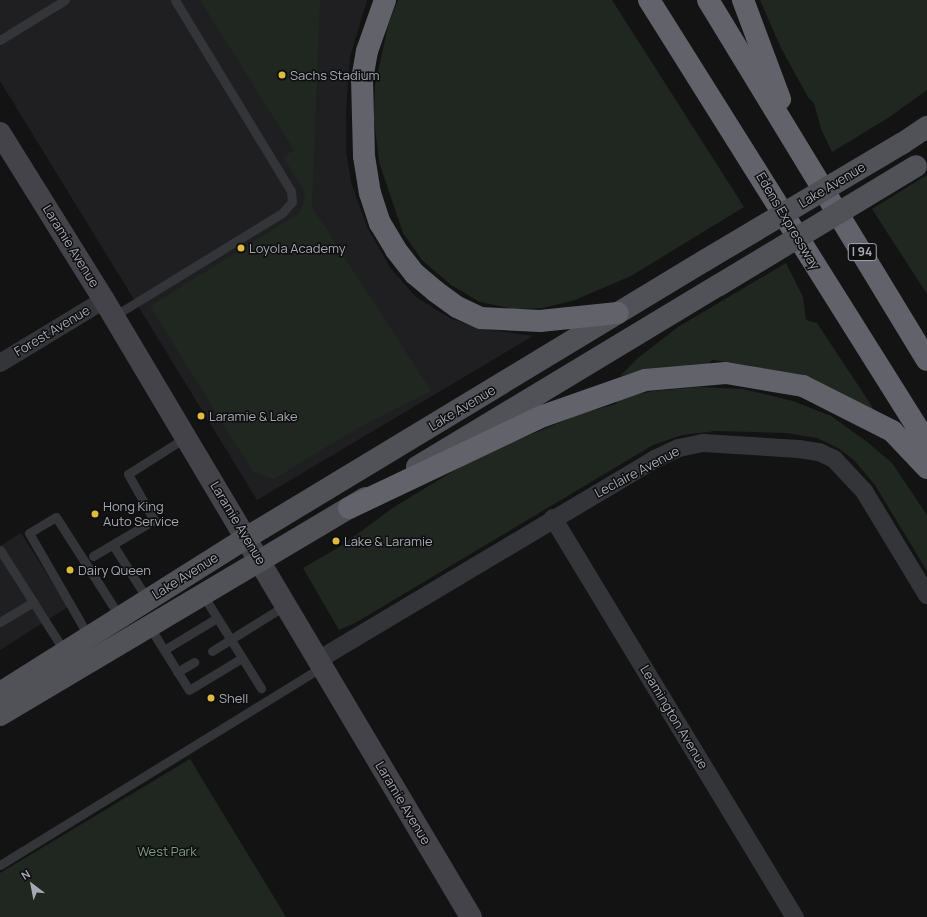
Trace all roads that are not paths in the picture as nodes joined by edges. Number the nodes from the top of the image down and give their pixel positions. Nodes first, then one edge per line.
1 (65, 0) edge
2 (175, 0) edge
3 (385, 0) edge
4 (649, 0) edge
5 (708, 0) edge
6 (743, 0) edge
7 (0, 40) edge
8 (927, 127) edge
9 (0, 133) edge
10 (796, 146) junction
11 (922, 163) edge
12 (109, 308) junction
13 (618, 313) junction
14 (927, 360) edge
15 (0, 363) edge
16 (186, 437) junction
17 (927, 443) edge
18 (927, 468) edge
19 (349, 508) junction
20 (553, 518) junction
21 (246, 538) junction
22 (113, 545) junction
23 (0, 550) edge
24 (94, 556) dead end
25 (260, 560) junction
26 (203, 595) junction
27 (927, 595) edge
28 (148, 600) junction
29 (33, 602) junction
30 (286, 605) junction
31 (120, 617) junction
32 (217, 618) junction
33 (0, 622) edge
34 (149, 626) junction
35 (89, 637) junction
36 (231, 640) junction
37 (164, 650) junction
38 (212, 651) dead end
39 (65, 652) junction
40 (242, 658) junction
41 (194, 662) dead end
42 (320, 664) junction
43 (177, 672) junction
44 (261, 688) dead end
45 (0, 693) edge
46 (0, 715) edge
47 (0, 865) edge
48 (471, 917) edge
49 (795, 917) edge

1 - 7 lane
2 - 12 lane
3 - 13 highway
4 - 17 highway, Edens Expressway
5 - 10 highway, I 94
6 - 10 highway
8 - 13 main road, Lake Avenue, bridge
9 - 12 street, Laramie Avenue
10 - 14 highway, I 94
11 - 19 main road, Lake Avenue, bridge
12 - 15 street, Forest Avenue
12 - 16 street, Laramie Avenue
13 - 21 main road, Lake Avenue
16 - 21 street, Laramie Avenue
16 - 22 lane
18 - 19 highway
19 - 25 main road, Lake Avenue
20 - 27 street, Leclaire Avenue
20 - 42 street, Leclaire Avenue
20 - 49 street, Leamington Avenue
21 - 25 street, Laramie Avenue
21 - 28 main road, Lake Avenue
22 - 24 lane
22 - 28 lane
23 - 29 lane
25 - 26 main road, Lake Avenue
25 - 30 street, Laramie Avenue
26 - 32 lane
26 - 34 main road, Lake Avenue
28 - 31 main road, Lake Avenue
29 - 33 lane
29 - 39 lane
30 - 36 lane
30 - 42 street, Laramie Avenue
31 - 35 main road, Lake Avenue
31 - 35 lane
32 - 36 lane
32 - 37 lane
34 - 37 lane
34 - 46 main road, Lake Avenue
35 - 39 main road, Lake Avenue
36 - 38 lane
36 - 40 lane
37 - 43 lane
39 - 45 main road, Lake Avenue
40 - 43 lane
40 - 44 lane
41 - 43 lane
42 - 47 lane
42 - 48 street, Laramie Avenue

